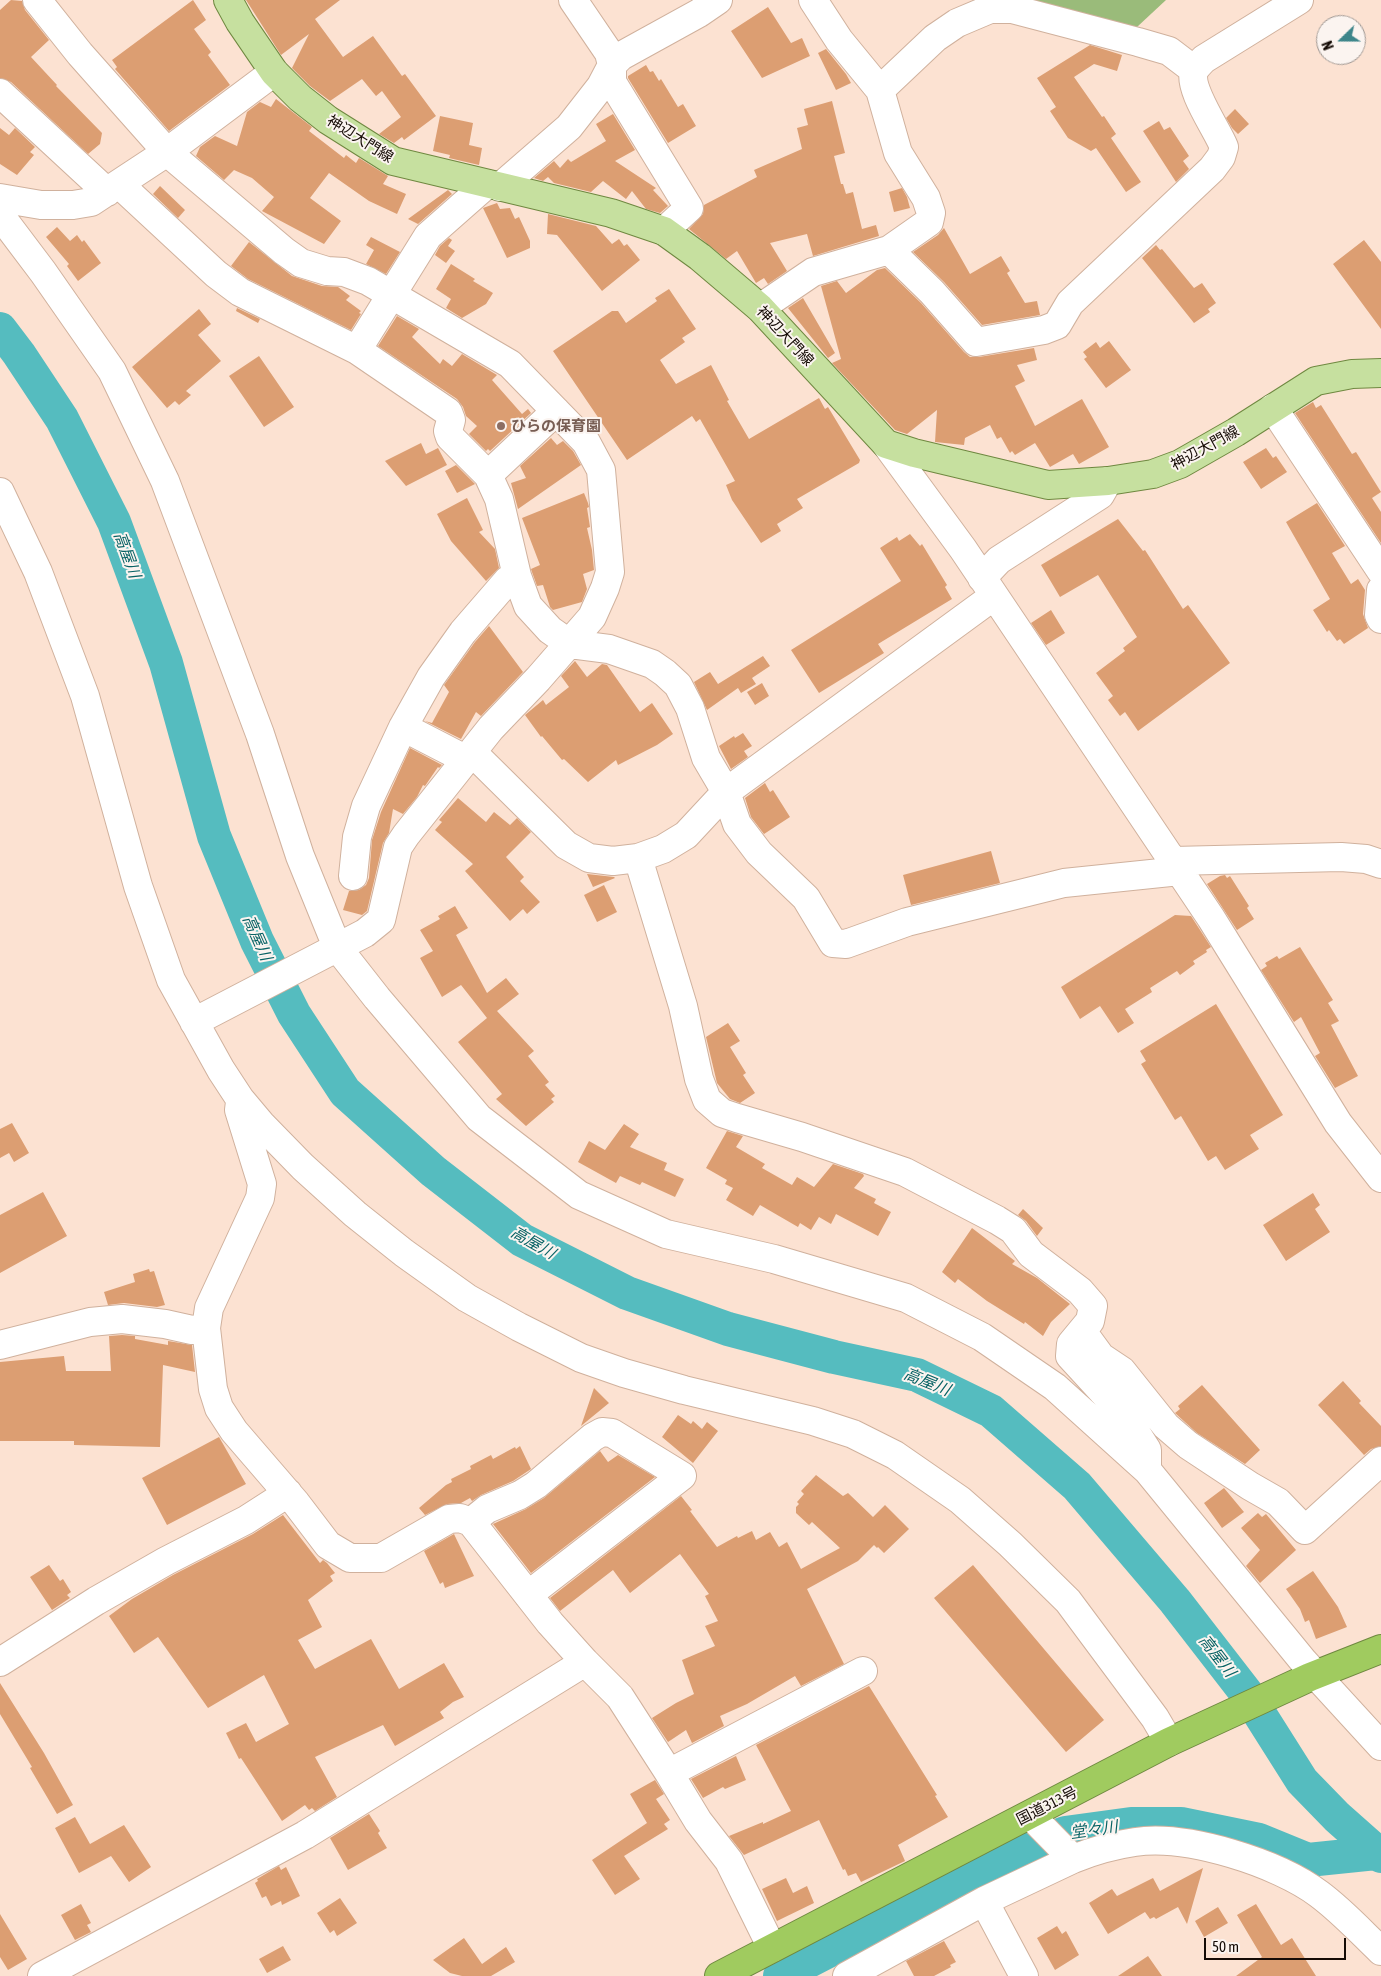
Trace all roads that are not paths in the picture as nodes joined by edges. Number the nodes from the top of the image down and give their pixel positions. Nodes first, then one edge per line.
1 (37, 0) edge
2 (228, 0) edge
3 (573, 0) edge
4 (718, 0) edge
5 (813, 0) edge
6 (1299, 0) edge
7 (986, 5) edge
8 (612, 64) junction
9 (1194, 70) junction
10 (274, 72) junction
11 (880, 90) junction
12 (0, 93) edge
13 (167, 152) junction
14 (493, 185) junction
15 (113, 188) junction
16 (0, 198) edge
17 (0, 215) edge
18 (664, 231) junction
19 (889, 250) junction
20 (392, 294) junction
21 (760, 308) junction
22 (356, 350) junction
23 (1381, 373) edge
24 (1273, 408) junction
25 (556, 411) junction
26 (886, 444) junction
27 (488, 475) junction
28 (1108, 481) junction
29 (0, 492) edge
30 (1381, 571) edge
31 (516, 576) junction
32 (988, 587) junction
33 (1381, 590) edge
34 (1381, 619) edge
35 (570, 644) junction
36 (403, 727) junction
37 (469, 756) junction
38 (726, 792) junction
39 (638, 858) junction
40 (1381, 864) edge
41 (1177, 866) junction
42 (353, 876) dead end
43 (333, 949) junction
44 (196, 1021) junction
45 (240, 1099) junction
46 (1381, 1178) edge
47 (206, 1328) junction
48 (1082, 1331) junction
49 (0, 1345) edge
50 (1381, 1461) edge
51 (1147, 1470) junction
52 (288, 1493) junction
53 (472, 1522) junction
54 (528, 1595) junction
55 (1381, 1649) edge
56 (0, 1662) edge
57 (585, 1662) junction
58 (863, 1671) dead end
59 (1313, 1676) junction
60 (1175, 1739) junction
61 (1381, 1746) edge
62 (669, 1772) junction
63 (1036, 1821) junction
64 (1067, 1853) junction
65 (984, 1901) junction
66 (772, 1948) junction
67 (1381, 1951) edge
68 (42, 1976) edge
69 (719, 1976) edge
70 (847, 1976) edge
71 (1024, 1976) edge

1 - 13 street
2 - 10 main road, 神辺大門線
3 - 8 street
4 - 8 street
5 - 11 street
6 - 9 street
7 - 9 street
7 - 11 street
8 - 14 street
8 - 18 street
9 - 19 street
10 - 13 street
10 - 14 main road, 神辺大門線
11 - 19 street
12 - 15 street
13 - 15 street
13 - 20 street
14 - 18 main road, 神辺大門線
14 - 20 street
15 - 16 street
15 - 22 street
17 - 43 street
18 - 21 main road, 神辺大門線
19 - 21 street
20 - 22 street
20 - 25 street
21 - 26 main road, 神辺大門線
22 - 27 street
23 - 24 main road, 神辺大門線
24 - 28 main road, 神辺大門線
24 - 30 street
25 - 27 street
25 - 35 street
26 - 28 main road, 神辺大門線
26 - 32 street
27 - 31 street
28 - 32 street
29 - 44 street
31 - 35 street
31 - 36 street
32 - 38 street
32 - 41 street
33 - 34 street
35 - 37 street
35 - 38 street
36 - 37 street
36 - 42 street
37 - 39 street
37 - 43 street
38 - 39 street
38 - 41 street
39 - 48 street
40 - 41 street
41 - 46 street
43 - 44 street
43 - 51 street
44 - 45 street
45 - 47 street
45 - 60 street
47 - 49 street
47 - 52 street
48 - 50 street
48 - 51 street
51 - 59 street
52 - 53 street
52 - 56 street
53 - 54 street
53 - 54 street
54 - 57 street
55 - 59 highway, 国道313号
57 - 62 street
57 - 68 street
58 - 62 street
59 - 60 highway, 国道313号
59 - 61 street
60 - 63 highway, 国道313号
62 - 66 street
63 - 64 street
63 - 66 highway, 国道313号
64 - 65 street
64 - 67 street
65 - 70 street
65 - 71 street
66 - 69 highway, 国道313号

